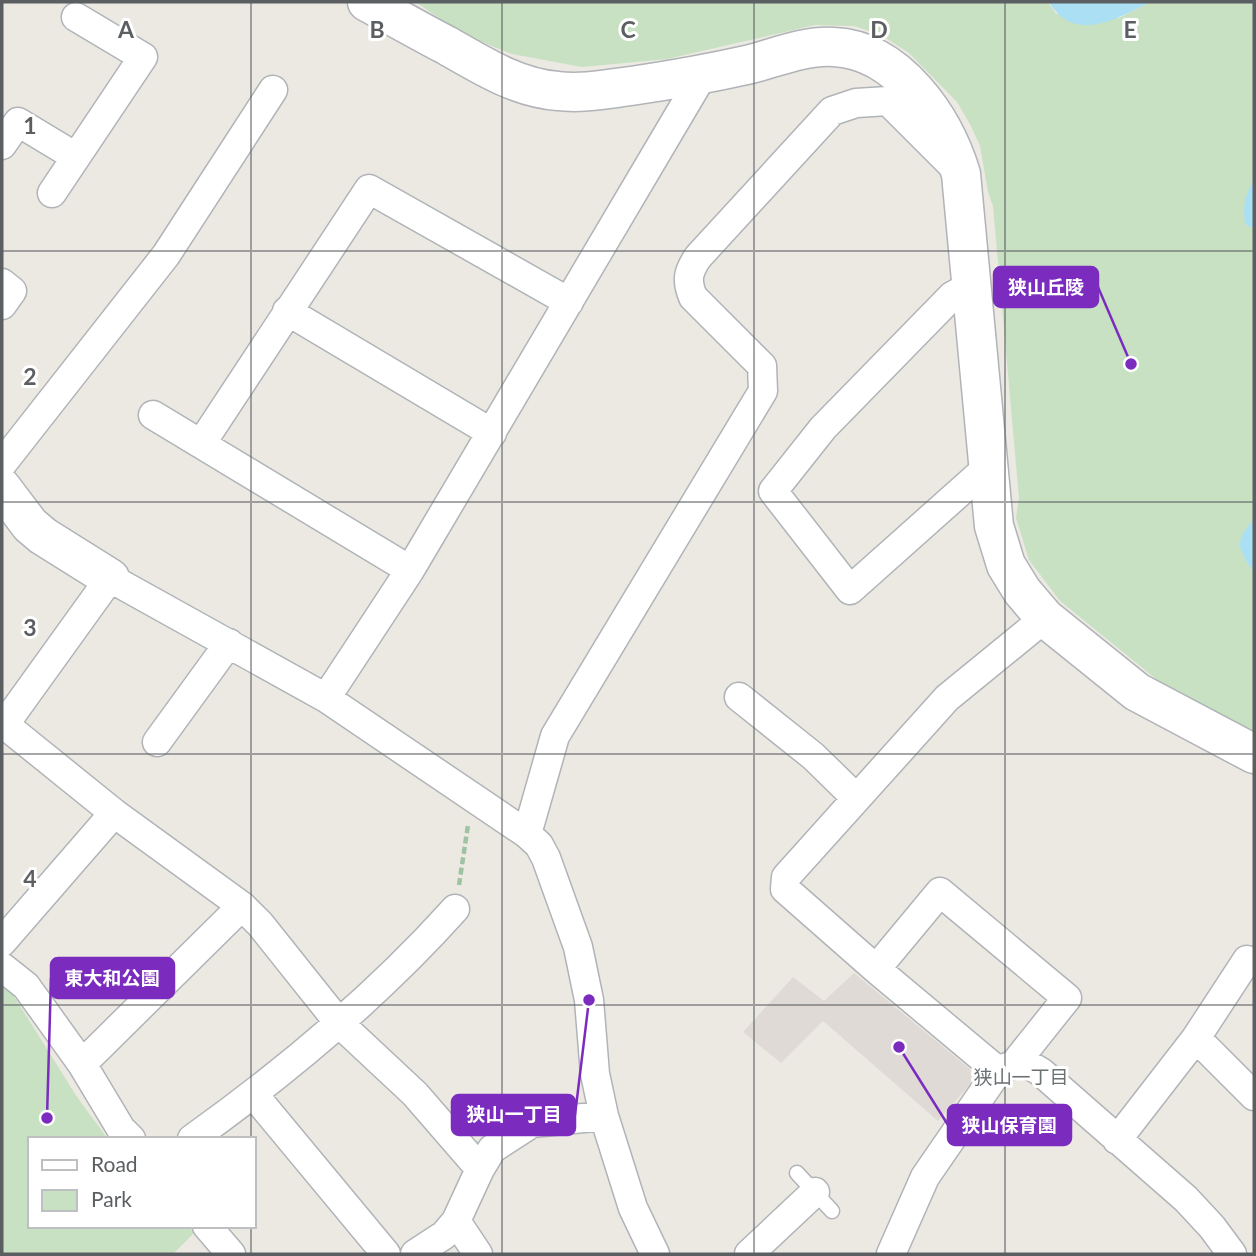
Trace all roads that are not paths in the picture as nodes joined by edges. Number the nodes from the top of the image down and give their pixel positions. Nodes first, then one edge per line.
1 (367, 2) edge
2 (76, 17) dead end
3 (702, 76) junction
4 (273, 90) dead end
5 (2, 145) edge
6 (76, 157) junction
7 (961, 174) junction
8 (52, 193) dead end
9 (2, 283) edge
10 (972, 285) junction
11 (569, 302) junction
12 (2, 305) edge
13 (287, 311) junction
14 (153, 415) dead end
15 (492, 433) junction
16 (201, 444) junction
17 (2, 464) edge
18 (988, 467) junction
19 (2, 488) edge
20 (410, 570) junction
21 (110, 578) junction
22 (1045, 618) junction
23 (229, 643) junction
24 (739, 697) dead end
25 (326, 698) junction
26 (4, 721) edge
27 (157, 742) dead end
28 (1254, 754) edge
29 (856, 799) junction
30 (114, 813) junction
31 (527, 834) junction
32 (242, 906) junction
33 (455, 909) road end
34 (2, 942) edge
35 (1247, 960) dead end
36 (2, 967) edge
37 (876, 969) junction
38 (339, 1023) junction
39 (1196, 1038) junction
40 (82, 1064) junction
41 (1007, 1066) junction
42 (254, 1095) junction
43 (1254, 1096) edge
44 (604, 1116) junction
45 (129, 1137) edge
46 (195, 1137) edge
47 (1117, 1140) junction
48 (481, 1169) junction
49 (814, 1192) dead end
50 (456, 1221) junction
51 (209, 1228) edge
52 (231, 1254) edge
53 (386, 1254) edge
54 (415, 1254) edge
55 (478, 1254) edge
56 (655, 1254) edge
57 (749, 1254) edge
58 (891, 1254) edge
59 (1232, 1254) edge

1 - 3 street
2 - 6 street
3 - 7 street
3 - 11 street
4 - 17 street
5 - 6 street
6 - 8 street
7 - 10 street
7 - 31 street
9 - 12 street
10 - 18 street
10 - 18 street
11 - 13 street
11 - 15 street
13 - 15 street
13 - 16 street
14 - 16 street
15 - 20 street
16 - 20 street
18 - 22 street
19 - 21 street
20 - 25 street
21 - 23 street
21 - 26 street
22 - 28 street
22 - 29 street
23 - 25 street
23 - 27 street
24 - 29 street
25 - 31 street
26 - 30 street
29 - 37 street
30 - 32 street
30 - 34 street
31 - 44 street
32 - 38 street
32 - 40 street
33 - 38 street
35 - 39 street
36 - 40 street
37 - 41 street
37 - 41 street
38 - 42 street
38 - 48 street
39 - 43 street
39 - 47 street
40 - 45 street
41 - 47 street
41 - 58 street
42 - 46 street
42 - 53 street
44 - 48 street
44 - 56 street
47 - 59 street
48 - 50 street
49 - 57 street
50 - 54 street
50 - 55 street
51 - 52 street

